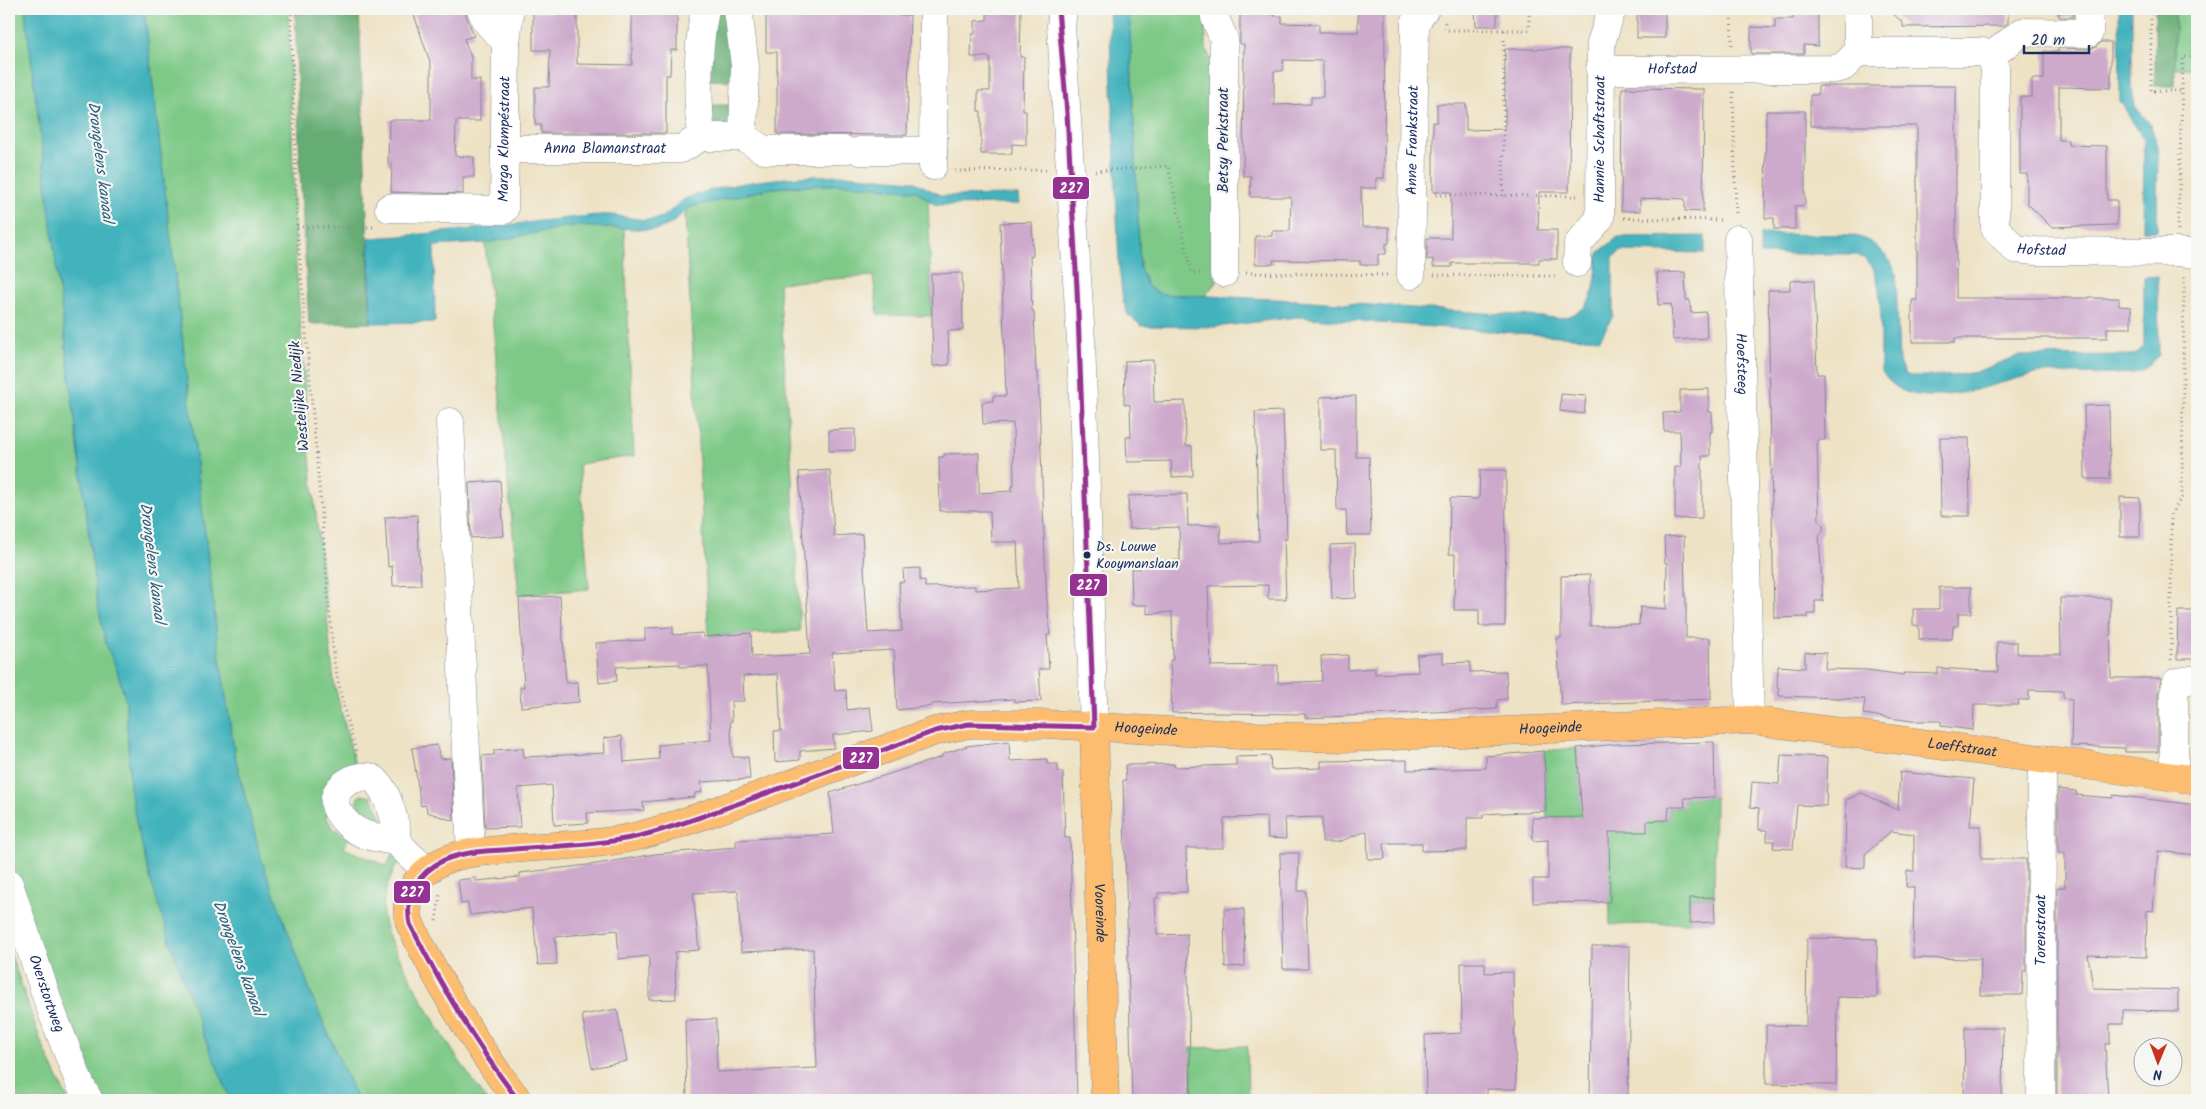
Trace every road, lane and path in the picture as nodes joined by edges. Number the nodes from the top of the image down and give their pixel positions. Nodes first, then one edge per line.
1 (291, 9) edge
2 (481, 9) edge
3 (510, 9) edge
4 (705, 9) edge
5 (738, 9) edge
6 (934, 9) edge
7 (1215, 9) edge
8 (1529, 9) edge
9 (1612, 9) edge
10 (1731, 9) edge
11 (1858, 9) edge
12 (2089, 9) edge
13 (2151, 9) edge
14 (1061, 15) edge
15 (1420, 16) edge
16 (1504, 30) junction
17 (506, 42) junction
18 (1858, 52) junction
19 (1991, 56) junction
20 (2197, 57) edge
21 (1732, 68) junction
22 (1600, 70) junction
23 (2183, 91) junction
24 (702, 137) junction
25 (743, 137) junction
26 (505, 149) junction
27 (938, 163) junction
28 (1049, 170) dead end
29 (1092, 171) dead end
30 (1412, 195) junction
31 (1503, 196) junction
32 (1600, 207) junction
33 (389, 208) dead end
34 (297, 227) junction
35 (359, 227) dead end
36 (1737, 230) junction
37 (2187, 253) edge
38 (1578, 263) dead end
39 (1224, 273) joint
40 (1411, 275) dead end
41 (450, 422) dead end
42 (2187, 680) edge
43 (1750, 720) junction
44 (1094, 727) junction
45 (2042, 759) junction
46 (364, 778) junction
47 (2186, 778) edge
48 (398, 841) junction
49 (470, 853) junction
50 (434, 880) junction
51 (9, 884) edge
52 (436, 924) dead end
53 (90, 1100) edge
54 (518, 1100) edge
55 (1105, 1100) edge
56 (2041, 1100) edge

1 - 34 path, Westelijke Niedijk
2 - 17 street
3 - 17 street, Marga Klompéstraat
4 - 24 street
5 - 25 street
6 - 27 street
7 - 39 street, Betsy Perkstraat
8 - 16 path
9 - 22 street, Hannie Schaftstraat
10 - 21 path
11 - 18 street
12 - 19 street
13 - 23 path
14 - 44 street
15 - 16 path
15 - 30 street, Anne Frankstraat
16 - 31 path
17 - 26 street, Marga Klompéstraat
18 - 19 street
18 - 21 street, Hofstad
19 - 37 street, Hofstad
20 - 23 path
21 - 22 street, Hofstad
21 - 36 path
22 - 32 street, Hannie Schaftstraat
23 - 37 path
24 - 25 street, Anna Blamanstraat
24 - 26 street, Anna Blamanstraat
25 - 27 street
26 - 33 street, Marga Klompéstraat
27 - 28 path
29 - 39 path
30 - 31 path
30 - 40 street, Anne Frankstraat
31 - 32 path
32 - 36 path
32 - 38 street, Hannie Schaftstraat
34 - 35 path
34 - 46 path, Westelijke Niedijk
36 - 43 street, Hoefsteeg
37 - 42 path
41 - 49 street
42 - 47 street, Loeffstraat
43 - 44 main road, Hoogeinde
43 - 45 main road, Loeffstraat
44 - 49 main road, Hoogeinde
44 - 55 main road, Vooreinde
45 - 47 main road, Loeffstraat
45 - 56 street, Torenstraat
46 - 48 street
46 - 48 street
48 - 50 street
49 - 50 main road, Hoogeinde
50 - 52 path
50 - 54 main road
51 - 53 street, Overstortweg

